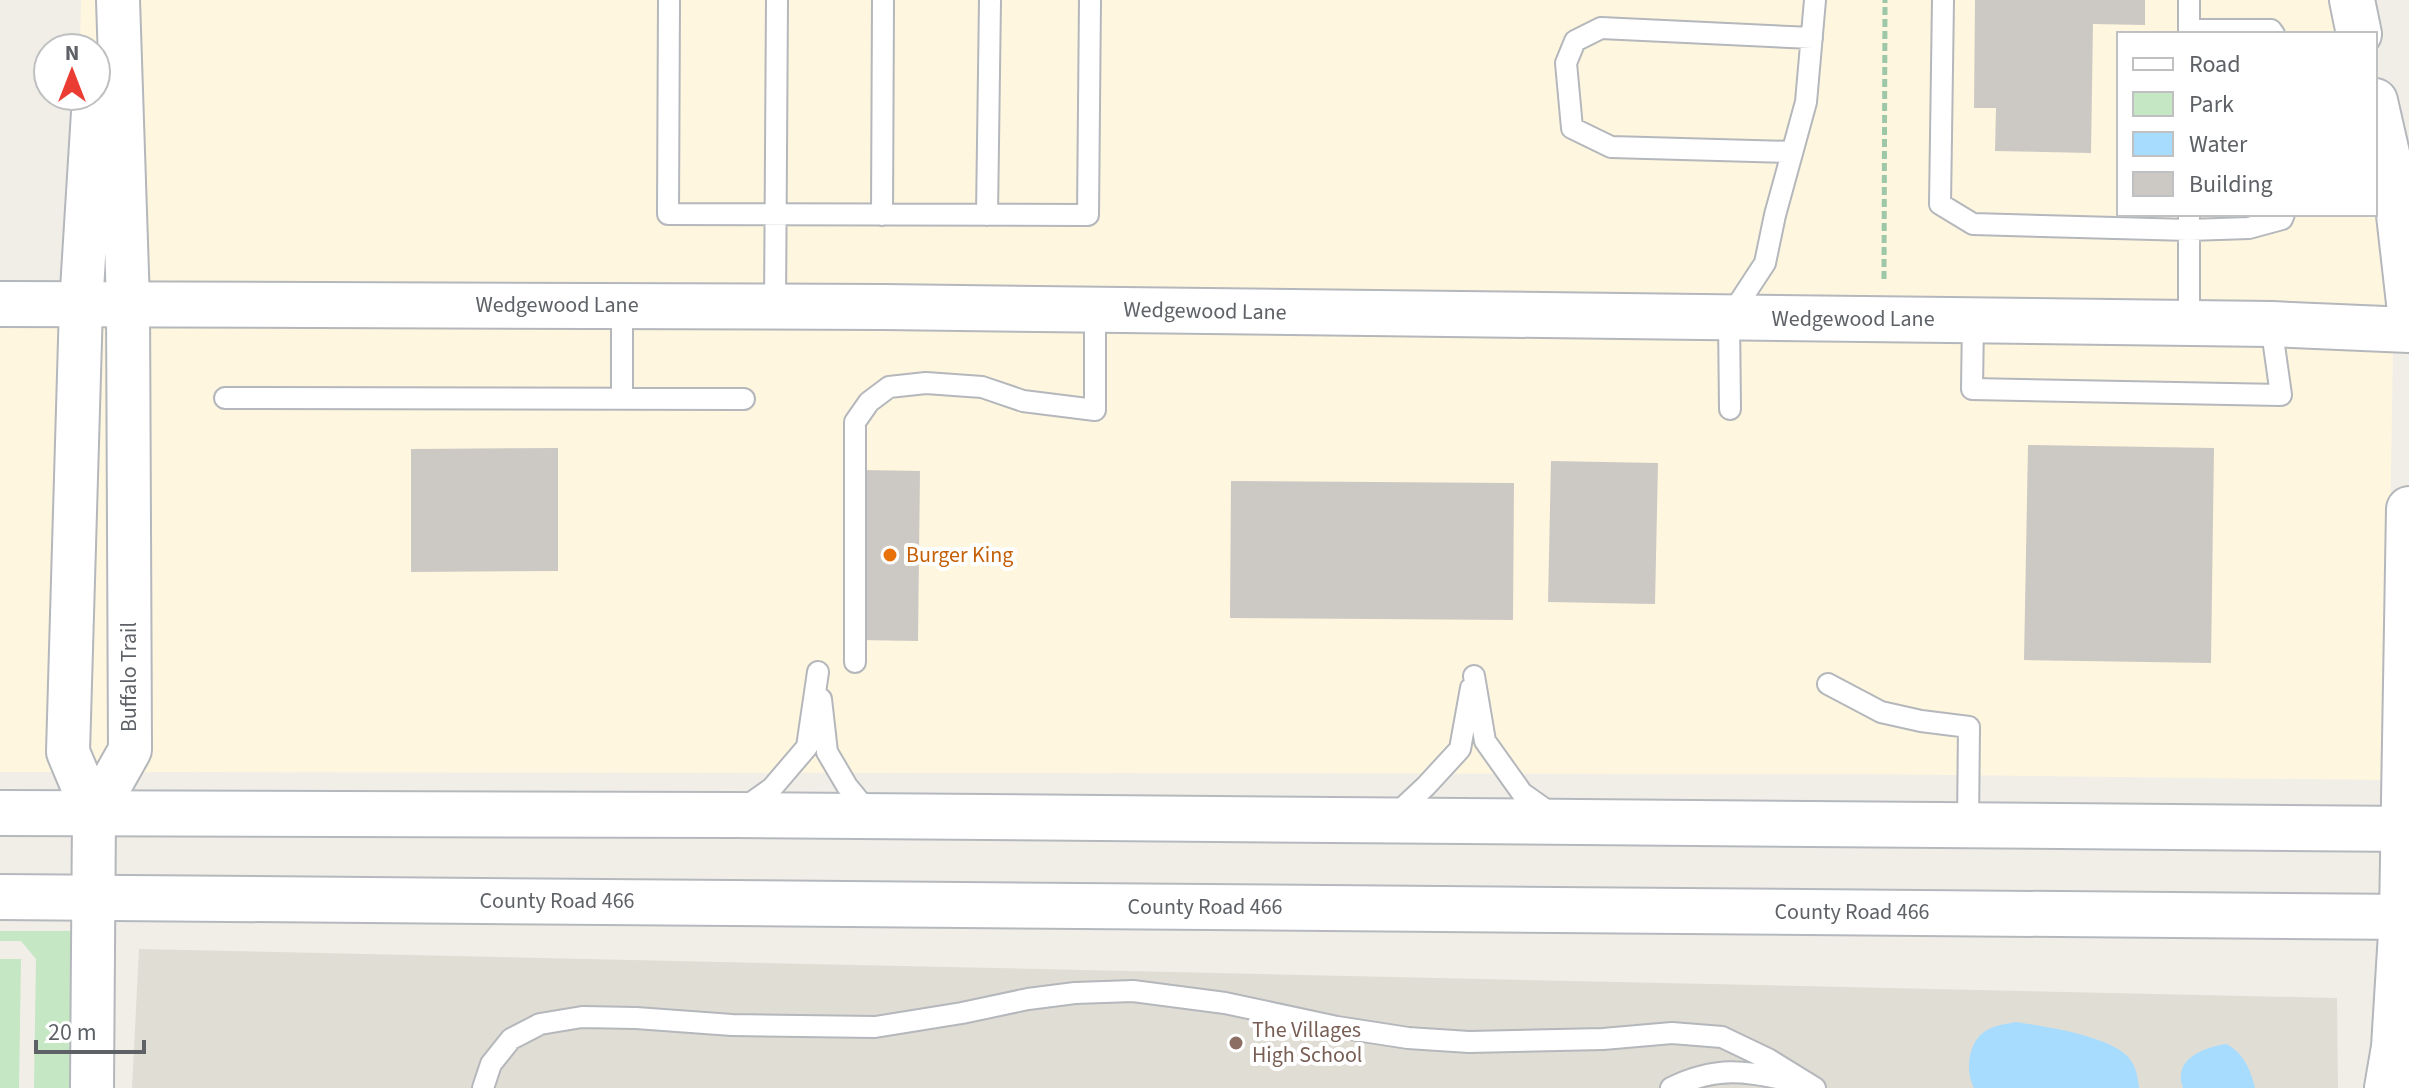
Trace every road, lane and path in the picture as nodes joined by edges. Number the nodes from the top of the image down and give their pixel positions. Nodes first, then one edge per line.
1 (100, 0) edge
2 (118, 0) edge
3 (669, 0) edge
4 (777, 0) edge
5 (883, 0) edge
6 (990, 0) edge
7 (1090, 0) edge
8 (1815, 0) edge
9 (1885, 0) edge
10 (1943, 0) edge
11 (2189, 0) edge
12 (2352, 0) edge
13 (98, 32) edge
14 (2189, 32) edge
15 (2272, 32) edge
16 (2359, 32) edge
17 (1812, 38) junction
18 (2377, 109) edge
19 (93, 112) edge
20 (1792, 152) junction
21 (775, 215) junction
22 (882, 215) junction
23 (987, 215) junction
24 (2283, 216) edge
25 (2403, 217) edge
26 (2189, 222) edge
27 (128, 303) junction
28 (2409, 303) edge
29 (0, 304) edge
30 (622, 305) junction
31 (81, 306) junction
32 (775, 306) junction
33 (1095, 310) junction
34 (1729, 318) junction
35 (1884, 320) junction
36 (1973, 320) junction
37 (2189, 323) junction
38 (2271, 324) junction
39 (2409, 330) edge
40 (622, 397) junction
41 (225, 398) dead end
42 (744, 399) dead end
43 (1730, 409) dead end
44 (2409, 509) edge
45 (855, 662) dead end
46 (1828, 684) dead end
47 (0, 813) edge
48 (94, 814) junction
49 (735, 815) junction
50 (872, 816) junction
51 (1389, 821) junction
52 (1564, 822) junction
53 (1968, 825) junction
54 (2406, 829) edge
55 (0, 897) edge
56 (91, 898) junction
57 (2406, 917) edge
58 (1814, 1087) edge
59 (92, 1088) edge
60 (483, 1088) edge
61 (1671, 1088) edge
62 (2387, 1088) edge

1 - 13 street
2 - 27 street, Buffalo Trail
3 - 21 lane
4 - 21 lane
5 - 22 lane
6 - 23 lane
7 - 23 lane
8 - 17 lane
9 - 35 path
10 - 26 lane
11 - 14 lane
12 - 16 main road
14 - 15 lane
17 - 20 lane
17 - 20 lane
18 - 25 main road
19 - 31 street
20 - 34 lane
21 - 22 lane
21 - 32 lane
22 - 23 lane
24 - 26 lane
25 - 28 main road
26 - 37 lane
27 - 30 main road, Wedgewood Lane
27 - 31 main road, Wedgewood Lane
27 - 48 street, Buffalo Trail
29 - 31 main road, Wedgewood Lane
30 - 32 main road, Wedgewood Lane
30 - 40 lane
31 - 48 street
32 - 33 main road, Wedgewood Lane
33 - 34 main road, Wedgewood Lane
33 - 45 lane
34 - 35 main road, Wedgewood Lane
34 - 43 lane
35 - 36 main road, Wedgewood Lane
36 - 37 main road, Wedgewood Lane
36 - 38 lane
37 - 38 main road, Wedgewood Lane
38 - 39 main road, Wedgewood Lane
40 - 41 lane
40 - 42 lane
44 - 54 main road
46 - 53 lane
47 - 48 main road
48 - 49 main road
48 - 56 street
49 - 50 main road
49 - 50 lane
50 - 51 main road
51 - 52 main road
51 - 52 lane
52 - 53 main road
53 - 54 main road
54 - 57 main road
55 - 56 main road, County Road 466
56 - 57 main road, County Road 466
56 - 59 street
57 - 62 main road
58 - 60 lane
58 - 61 lane

